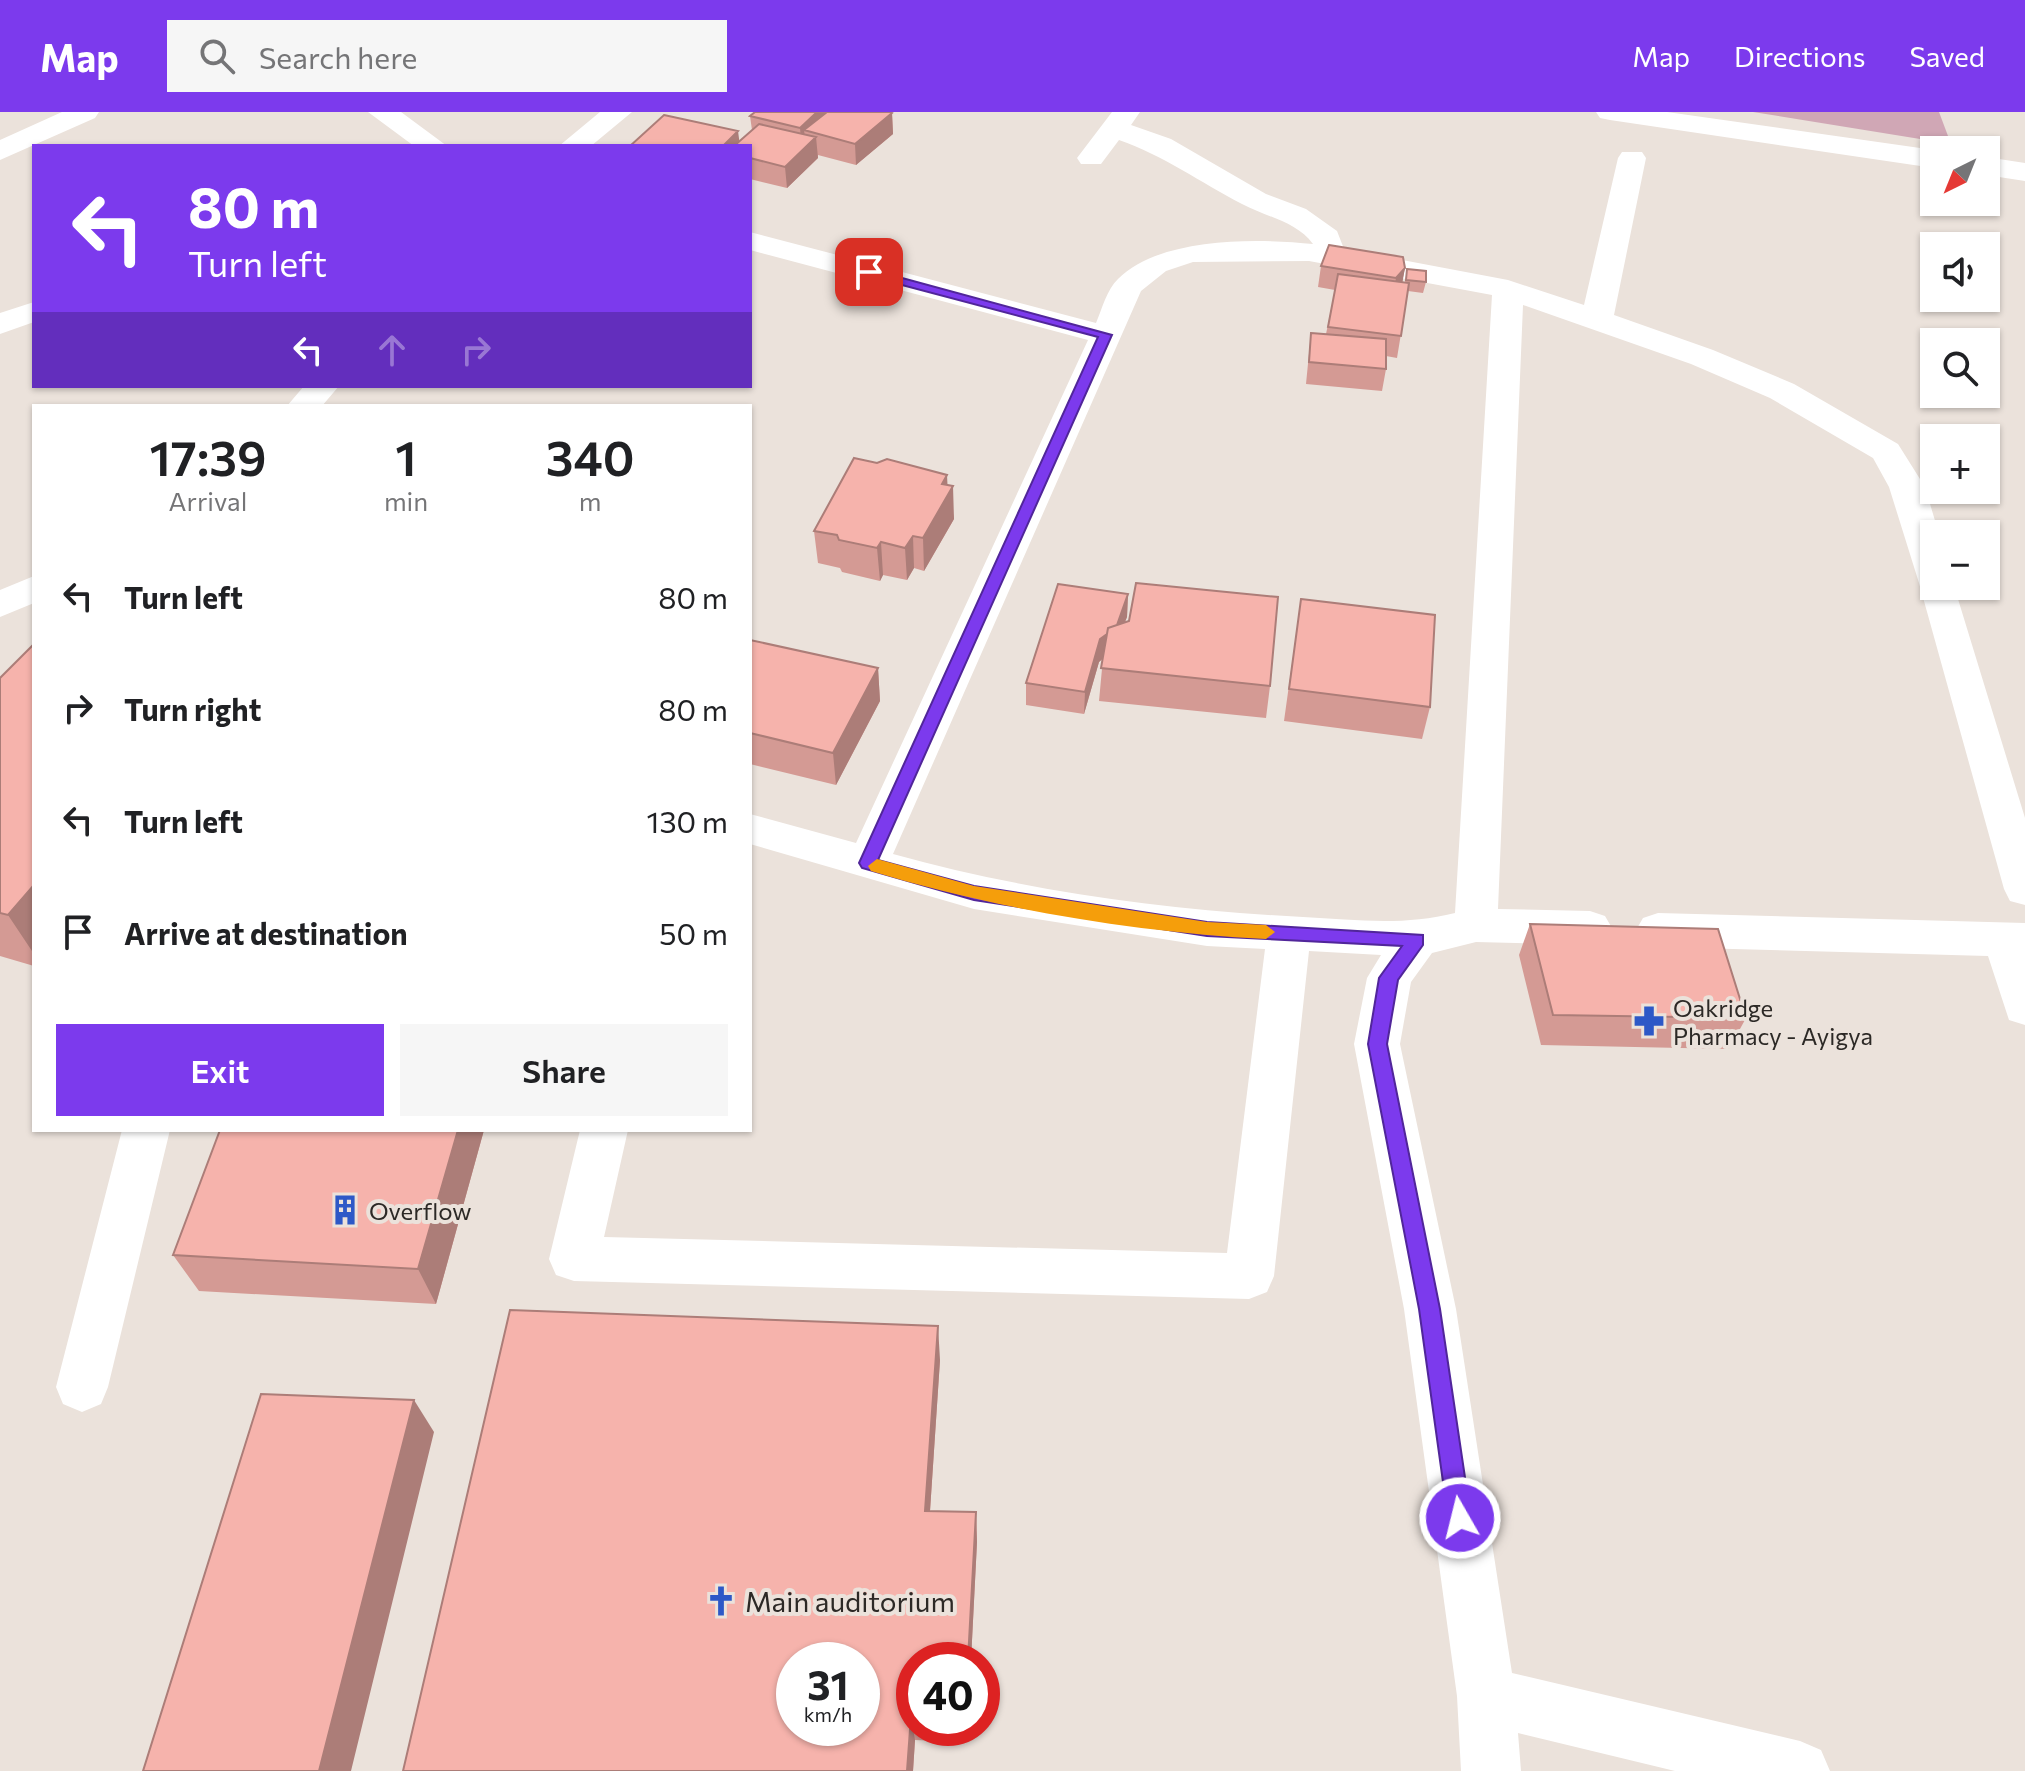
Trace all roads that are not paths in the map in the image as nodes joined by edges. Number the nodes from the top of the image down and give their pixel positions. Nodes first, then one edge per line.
1 (85, 112) edge
2 (382, 112) edge
3 (618, 112) edge
4 (1610, 112) edge
5 (1120, 120) edge
6 (430, 144) edge
7 (576, 144) edge
8 (19, 149) edge
9 (1920, 157) edge
10 (1091, 158) dead end
11 (1632, 158) dead end
12 (2000, 168) edge
13 (2025, 172) edge
14 (752, 242) edge
15 (1331, 256) junction
16 (1508, 289) junction
17 (32, 312) edge
18 (1597, 320) junction
19 (0, 324) edge
20 (1106, 335) junction
21 (320, 388) edge
22 (306, 404) edge
23 (1920, 530) edge
24 (32, 589) edge
25 (1940, 600) edge
26 (0, 605) edge
27 (752, 830) edge
28 (868, 863) junction
29 (2025, 889) edge
30 (1476, 925) junction
31 (1289, 934) junction
32 (1417, 940) junction
33 (2016, 940) edge
34 (2025, 1007) edge
35 (146, 1132) edge
36 (604, 1132) edge
37 (82, 1387) dead end
38 (1486, 1696) junction
39 (1491, 1771) edge
40 (1800, 1771) edge

1 - 8 street
2 - 6 street
3 - 7 street
4 - 9 street
5 - 10 street
5 - 15 street
11 - 18 street
12 - 13 street
14 - 20 street
15 - 16 street
15 - 20 street
16 - 18 street
16 - 30 street
17 - 19 street
18 - 23 street
20 - 28 street
21 - 22 street
24 - 26 street
25 - 29 street
27 - 28 street
28 - 31 street
30 - 32 street
30 - 33 street
31 - 32 street
31 - 36 street
32 - 38 street
33 - 34 street
35 - 37 street
38 - 39 street
38 - 40 street

